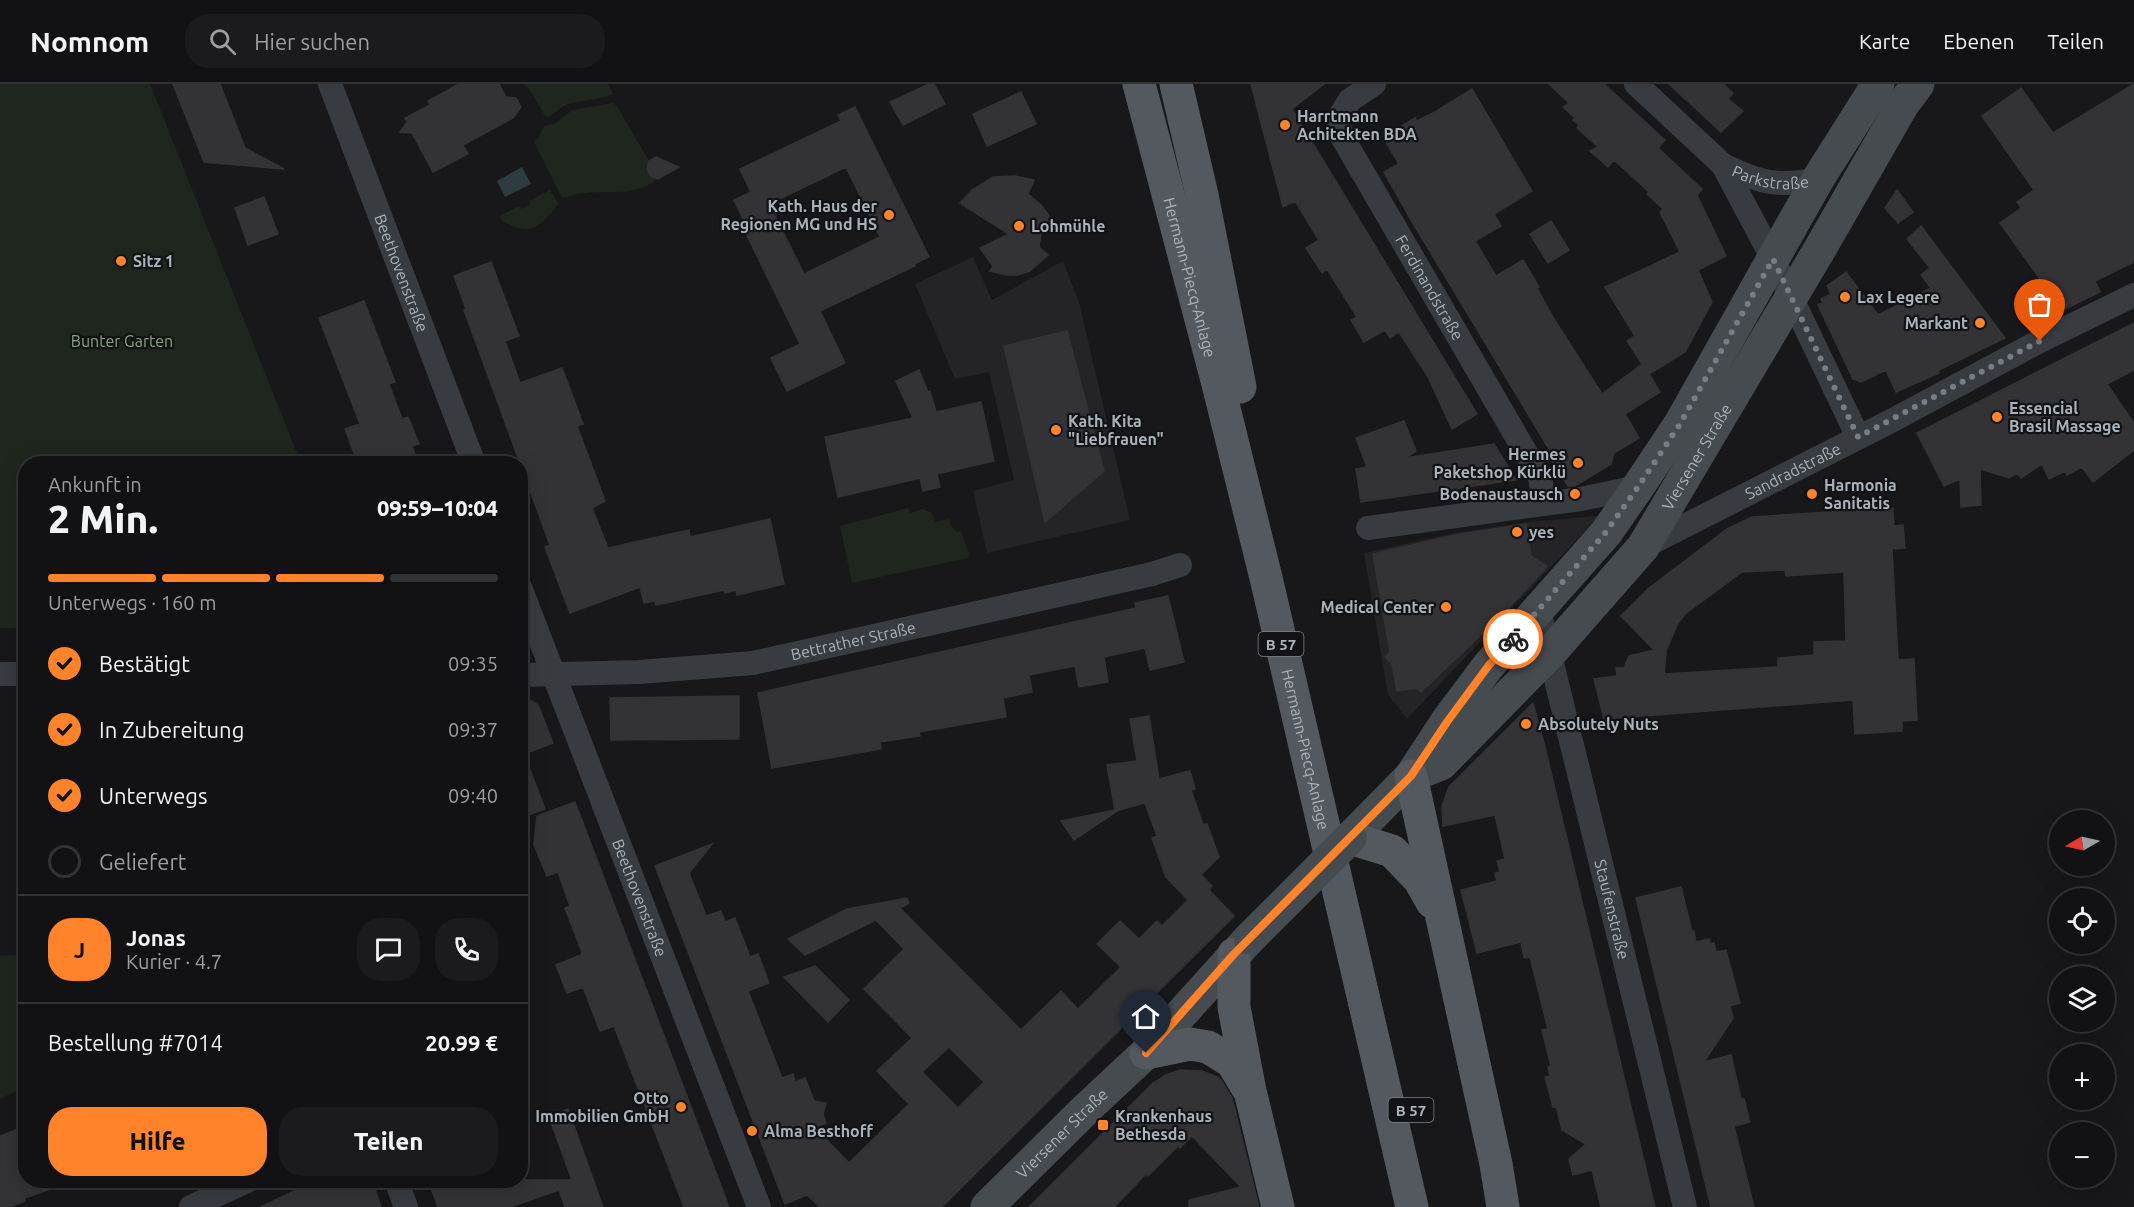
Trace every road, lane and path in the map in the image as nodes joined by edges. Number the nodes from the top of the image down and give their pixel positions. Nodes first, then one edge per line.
1 (1139, 84) edge
2 (1176, 84) edge
3 (1374, 84) edge
4 (1636, 84) edge
5 (1878, 84) edge
6 (1918, 84) edge
7 (337, 87) edge
8 (1723, 165) junction
9 (1818, 179) junction
10 (1773, 259) junction
11 (2134, 295) edge
12 (1792, 297) junction
13 (1858, 437) junction
14 (471, 456) edge
15 (1638, 487) junction
16 (1544, 503) junction
17 (1368, 528) dead end
18 (1643, 547) junction
19 (1180, 565) dead end
20 (528, 608) edge
21 (1539, 610) junction
22 (1550, 653) junction
23 (0, 674) edge
24 (18, 674) edge
25 (528, 675) edge
26 (553, 675) junction
27 (1411, 776) junction
28 (1350, 838) junction
29 (1443, 922) junction
30 (1242, 946) junction
31 (1146, 1053) junction
32 (1250, 1091) junction
33 (232, 1188) edge
34 (399, 1188) edge
35 (191, 1207) edge
36 (406, 1207) edge
37 (759, 1207) edge
38 (987, 1207) edge
39 (1278, 1207) edge
40 (1412, 1207) edge
41 (1433, 1207) edge
42 (1503, 1207) edge
43 (1685, 1207) edge

1 - 40 main road, Hermann-Piecq-Anlage / B 57
2 - 41 main road, Hermann-Piecq-Anlage / B 57
3 - 16 street, Ferdinandstraße
4 - 8 street, Parkstraße
5 - 9 main road, Viersener Straße
6 - 12 main road, Viersener Straße
7 - 14 street, Beethovenstraße
8 - 9 street, Parkstraße
8 - 10 street, Parkstraße
9 - 10 main road, Viersener Straße
10 - 12 street, Parkstraße
10 - 15 main road, Viersener Straße
11 - 13 street, Sandradstraße
12 - 13 street, Parkstraße
12 - 18 main road, Viersener Straße
13 - 18 street, Sandradstraße
15 - 16 street
15 - 21 main road, Viersener Straße
16 - 17 street
18 - 22 main road, Viersener Straße
19 - 26 street, Bettrather Straße
20 - 26 street, Beethovenstraße
21 - 22 street, Staufenstraße
21 - 27 main road, Viersener Straße
22 - 27 main road, Viersener Straße
22 - 43 street, Staufenstraße
23 - 24 street
25 - 26 street, Bettrather Straße
26 - 37 street, Beethovenstraße
27 - 28 main road, Viersener Straße
27 - 29 main road
28 - 29 main road
28 - 30 main road, Viersener Straße, bridge
29 - 42 main road
30 - 31 main road, Viersener Straße
30 - 32 main road
31 - 32 main road
31 - 38 main road, Viersener Straße
32 - 39 main road
33 - 35 street
34 - 36 street

